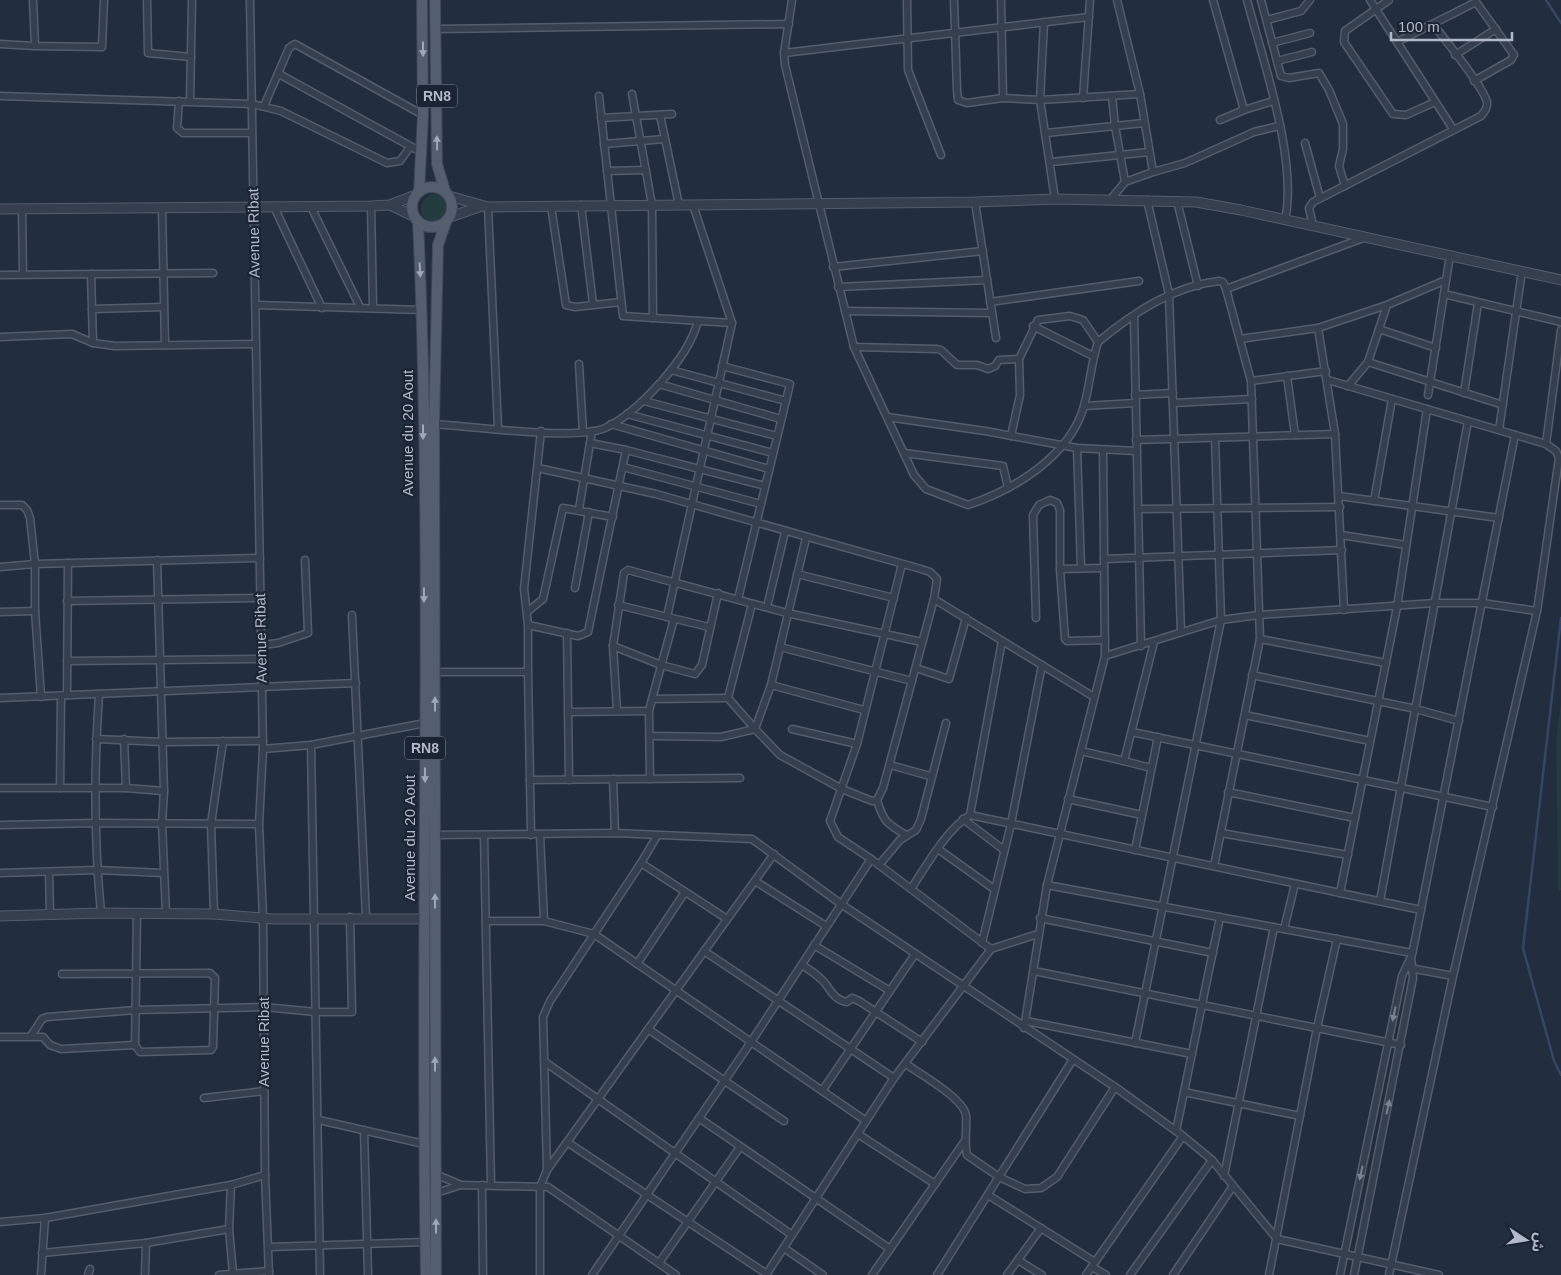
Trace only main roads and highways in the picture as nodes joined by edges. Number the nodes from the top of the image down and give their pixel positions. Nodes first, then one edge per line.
1 (422, 0) edge
2 (435, 0) edge
3 (417, 193) junction
4 (447, 193) junction
5 (417, 219) junction
6 (448, 220) junction
7 (430, 835) junction
8 (430, 919) junction
9 (426, 1275) edge
10 (436, 1275) edge

1 -> 3 main road, RN8
4 -> 2 main road, RN8
3 - 4 main road
3 - 5 main road, RN8
4 - 6 main road, RN8
5 - 6 main road
5 -> 7 main road, Avenue du 20 Aout / RN8
7 -> 6 main road, Avenue du 20 Aout / RN8
7 - 8 main road, Avenue du 20 Aout / RN8
8 - 9 main road, Avenue du 20 Aout / RN8
10 -> 8 main road, Avenue du 20 Aout / RN8

